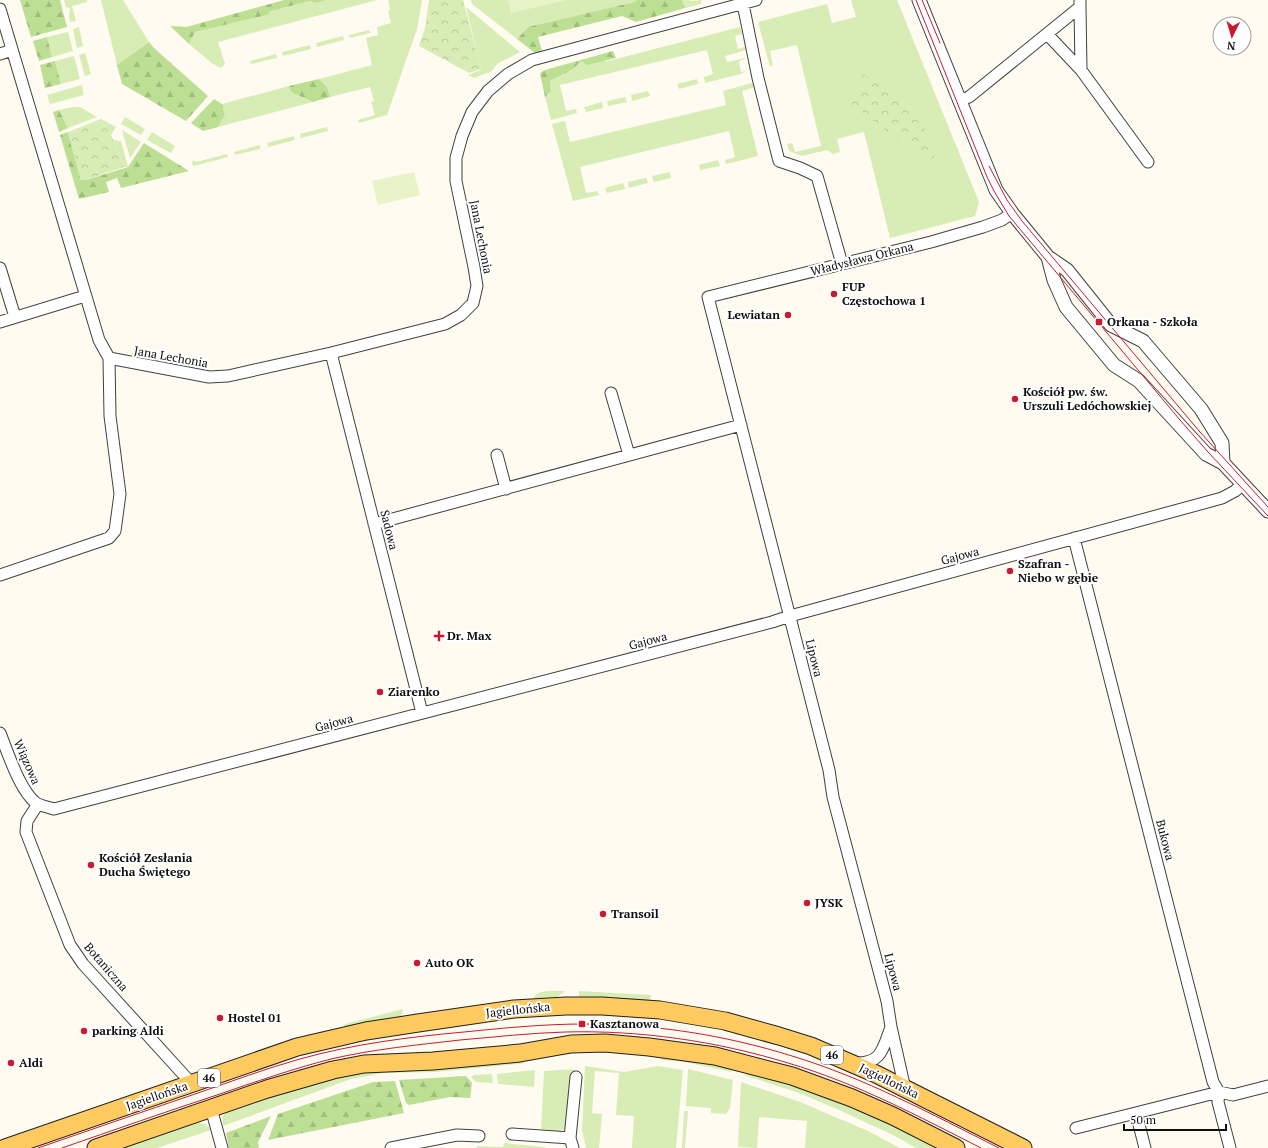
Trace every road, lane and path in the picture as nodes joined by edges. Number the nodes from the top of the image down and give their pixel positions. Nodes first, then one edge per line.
1 (756, 0) edge
2 (919, 0) edge
3 (743, 4) junction
4 (1080, 4) edge
5 (0, 9) edge
6 (1047, 34) junction
7 (12, 50) junction
8 (0, 54) edge
9 (1081, 70) junction
10 (964, 99) junction
11 (1148, 162) dead end
12 (1012, 213) junction
13 (1048, 257) junction
14 (842, 264) junction
15 (0, 268) edge
16 (85, 296) junction
17 (708, 297) joint
18 (15, 317) junction
19 (0, 322) edge
20 (331, 353) junction
21 (109, 358) junction
22 (611, 393) dead end
23 (741, 425) junction
24 (497, 455) dead end
25 (629, 455) junction
26 (1223, 463) junction
27 (1243, 484) junction
28 (506, 489) junction
29 (1268, 511) edge
30 (374, 524) junction
31 (1074, 538) junction
32 (0, 575) edge
33 (790, 616) junction
34 (422, 713) junction
35 (0, 734) edge
36 (38, 804) junction
37 (891, 1027) junction
38 (850, 1062) junction
39 (576, 1077) dead end
40 (192, 1084) junction
41 (1268, 1086) edge
42 (905, 1089) junction
43 (1219, 1092) junction
44 (211, 1108) junction
45 (1136, 1113) junction
46 (1076, 1128) dead end
47 (512, 1134) dead end
48 (479, 1136) dead end
49 (571, 1143) edge
50 (5, 1148) edge
51 (96, 1148) edge
52 (222, 1148) edge
53 (391, 1148) edge
54 (956, 1148) edge
55 (1023, 1148) edge
56 (1145, 1148) edge
57 (1230, 1148) edge

1 - 3 street, Jana Lechonia
2 - 10 street
3 - 14 street
3 - 20 street, Jana Lechonia
4 - 6 street
4 - 9 street
5 - 7 street
6 - 9 street
6 - 10 street
7 - 8 street
7 - 16 street
9 - 11 street
10 - 12 street
12 - 13 street
12 - 14 street, Władysława Orkana
13 - 26 street
13 - 26 street
14 - 17 street, Władysława Orkana
15 - 18 street
16 - 18 street
16 - 21 street
17 - 23 street, Lipowa
18 - 19 street
20 - 21 street, Jana Lechonia
20 - 30 street, Sadowa
21 - 32 street
22 - 25 street
23 - 25 street
23 - 33 street, Lipowa
24 - 28 street
25 - 28 street
26 - 27 street
27 - 29 street
27 - 31 street, Gajowa
28 - 30 street
30 - 34 street, Sadowa
31 - 33 street, Gajowa
31 - 43 street, Bukowa
33 - 34 street, Gajowa
33 - 37 street, Lipowa
34 - 36 street, Gajowa
35 - 36 street, Wiązowa
36 - 40 street, Botaniczna
37 - 38 street, Lipowa
37 - 42 street, Lipowa
38 - 40 main road, Jagiellońska / 46
38 - 42 main road, Jagiellońska / 46
39 - 49 street
40 - 50 main road, Jagiellońska / 46
41 - 43 street
42 - 55 main road, Jagiellońska / 46
43 - 45 street
43 - 57 street, Bukowa
44 - 51 main road, 46
44 - 52 street
44 - 54 main road, 46
45 - 46 street
45 - 56 street
47 - 49 street
48 - 53 street

